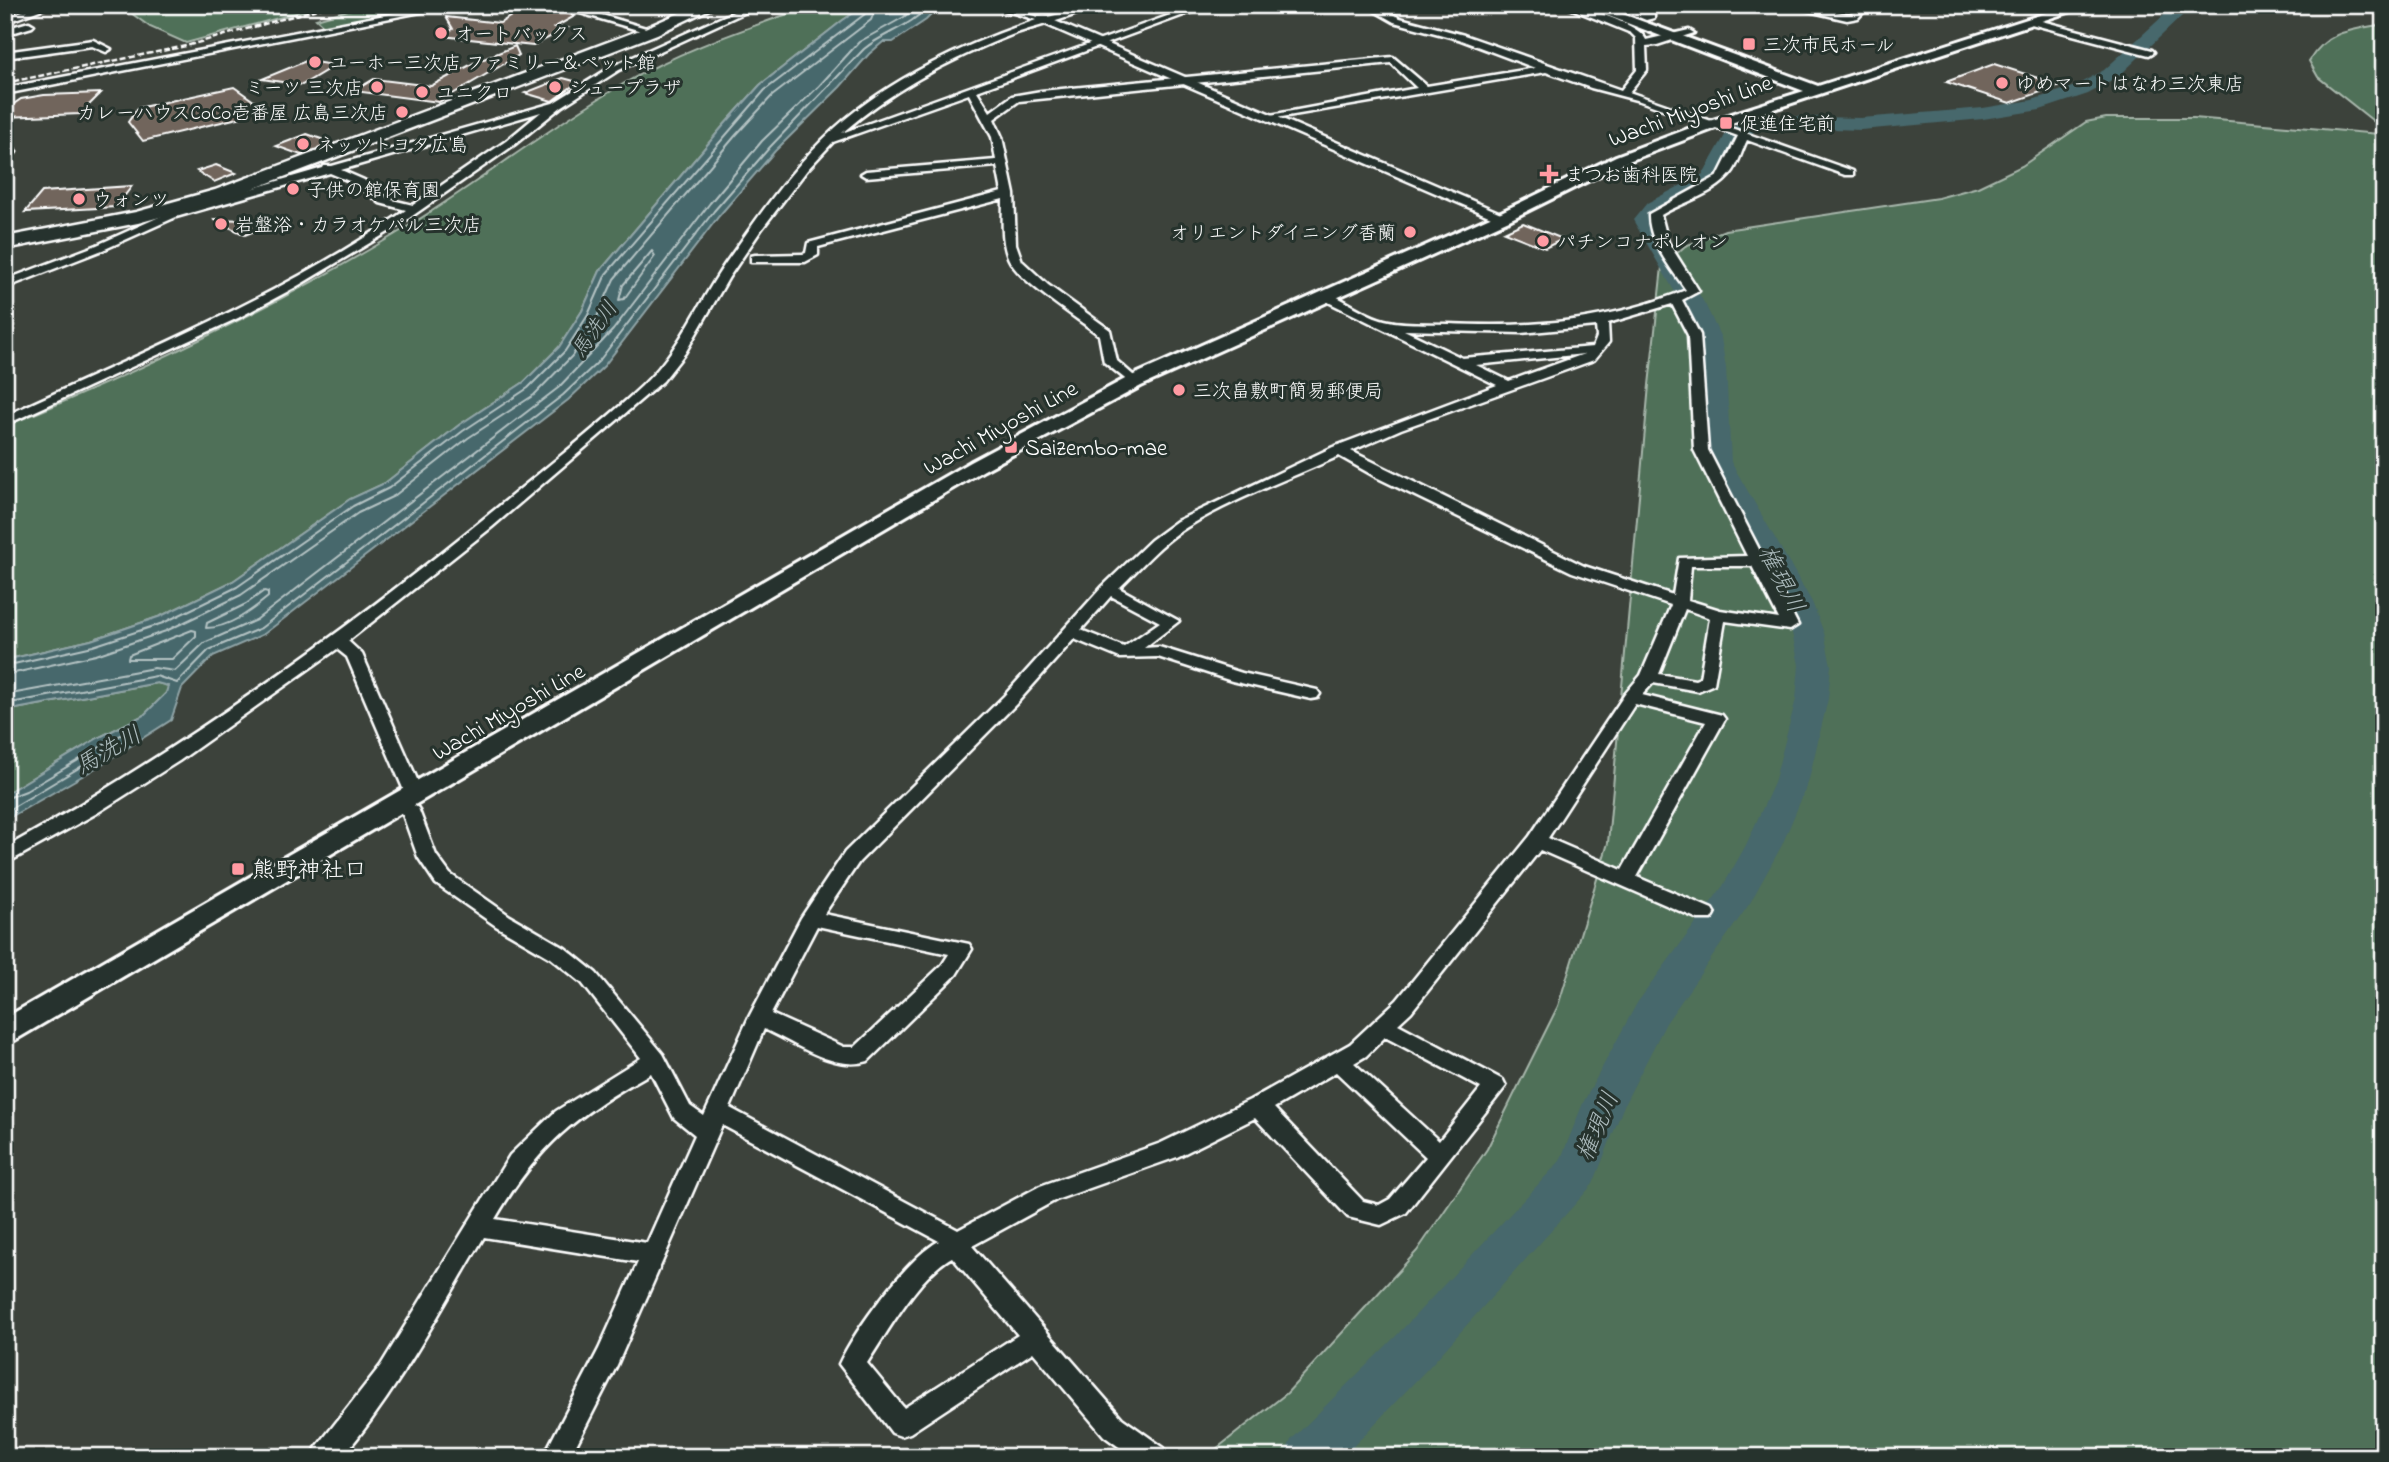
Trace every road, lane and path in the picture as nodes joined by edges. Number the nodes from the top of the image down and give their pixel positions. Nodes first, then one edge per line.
1 (452, 5) edge
2 (557, 5) edge
3 (697, 5) edge
4 (711, 5) edge
5 (757, 5) edge
6 (993, 5) edge
7 (1091, 5) edge
8 (1207, 5) edge
9 (1367, 5) edge
10 (1566, 5) edge
11 (1586, 5) edge
12 (1613, 5) edge
13 (1645, 5) edge
14 (1787, 5) edge
15 (1860, 5) edge
16 (2084, 5) edge
17 (46, 6) edge
18 (1038, 18) junction
19 (5, 20) edge
20 (2034, 22) junction
21 (29, 25) dead end
22 (646, 29) junction
23 (5, 32) edge
24 (1683, 35) junction
25 (1101, 43) junction
26 (1643, 43) junction
27 (106, 49) dead end
28 (2146, 51) dead end
29 (5, 55) edge
30 (1545, 69) junction
31 (1187, 79) junction
32 (1425, 90) junction
33 (5, 91) edge
34 (972, 91) junction
35 (1818, 91) junction
36 (1624, 92) junction
37 (557, 105) junction
38 (1270, 116) junction
39 (989, 118) junction
40 (1719, 127) junction
41 (1742, 134) junction
42 (830, 140) junction
43 (5, 141) edge
44 (5, 161) edge
45 (1000, 163) junction
46 (328, 169) junction
47 (1849, 173) dead end
48 (866, 174) dead end
49 (221, 194) junction
50 (1008, 194) junction
51 (415, 209) junction
52 (1503, 217) junction
53 (5, 240) edge
54 (755, 260) dead end
55 (5, 284) edge
56 (1326, 296) junction
57 (1677, 297) junction
58 (1601, 321) junction
59 (1389, 325) junction
60 (1601, 349) junction
61 (1461, 362) junction
62 (1133, 382) junction
63 (1508, 386) junction
64 (5, 421) edge
65 (1338, 450) junction
66 (1759, 561) junction
67 (1109, 589) junction
68 (1680, 602) junction
69 (1718, 615) junction
70 (1070, 632) junction
71 (338, 642) junction
72 (1126, 654) junction
73 (1649, 677) junction
74 (1311, 694) dead end
75 (1631, 698) junction
76 (407, 798) junction
77 (1537, 841) junction
78 (5, 858) edge
79 (1626, 880) junction
80 (1705, 914) dead end
81 (811, 918) junction
82 (759, 1017) junction
83 (1384, 1026) junction
84 (5, 1032) edge
85 (655, 1060) junction
86 (1339, 1062) junction
87 (1258, 1106) junction
88 (713, 1122) junction
89 (1440, 1156) junction
90 (478, 1226) junction
91 (958, 1244) junction
92 (654, 1254) junction
93 (1037, 1336) junction
94 (325, 1457) edge
95 (556, 1457) edge
96 (1155, 1457) edge

1 - 33 street
2 - 22 street
3 - 22 highway
4 - 22 highway
5 - 37 street
6 - 18 street
7 - 18 street
8 - 25 street
9 - 30 street
10 - 26 street
11 - 24 main road
12 - 13 street
14 - 15 street
16 - 20 main road, Wachi Miyoshi Line
17 - 19 street
18 - 25 street
18 - 42 street
20 - 28 street
20 - 35 main road, Wachi Miyoshi Line
21 - 23 street
22 - 49 highway
24 - 26 street
24 - 35 main road
25 - 31 street
25 - 34 street
26 - 36 street
27 - 29 street
30 - 32 street
30 - 36 street
31 - 32 street
31 - 38 street
31 - 39 street
32 - 38 street
34 - 39 street
34 - 42 street
35 - 40 main road, Wachi Miyoshi Line
36 - 40 street
37 - 46 street
37 - 51 street
38 - 52 street
39 - 45 street
40 - 41 street
40 - 52 main road, Wachi Miyoshi Line
41 - 47 street
41 - 57 street
42 - 71 street
43 - 44 street
45 - 48 street
45 - 50 street
46 - 49 street
46 - 51 street
49 - 53 highway
49 - 55 street
50 - 54 street
50 - 62 street
51 - 64 street
52 - 56 main road, Wachi Miyoshi Line
56 - 59 street
56 - 62 main road, Wachi Miyoshi Line
57 - 58 street
57 - 66 street
58 - 59 street
58 - 60 street
59 - 61 street
60 - 61 street
60 - 63 street
61 - 63 street
62 - 76 main road, Wachi Miyoshi Line
63 - 65 street
65 - 67 street
65 - 68 street
66 - 68 street
66 - 69 street
67 - 70 street
67 - 72 street
68 - 69 street
68 - 73 street
69 - 73 street
70 - 72 street
70 - 81 street
71 - 76 street
71 - 78 street
72 - 74 street
73 - 75 street
75 - 77 street
75 - 79 street
76 - 84 main road, Wachi Miyoshi Line
76 - 85 street
77 - 79 street
77 - 83 street
79 - 80 street
81 - 82 street
81 - 82 street
82 - 88 street
83 - 86 street
83 - 89 street
85 - 88 street
85 - 90 street
86 - 87 street
86 - 89 street
87 - 89 street
87 - 91 street
88 - 91 street
88 - 92 street
90 - 92 street
90 - 94 street
91 - 93 street
91 - 93 street
92 - 95 street
93 - 96 street

